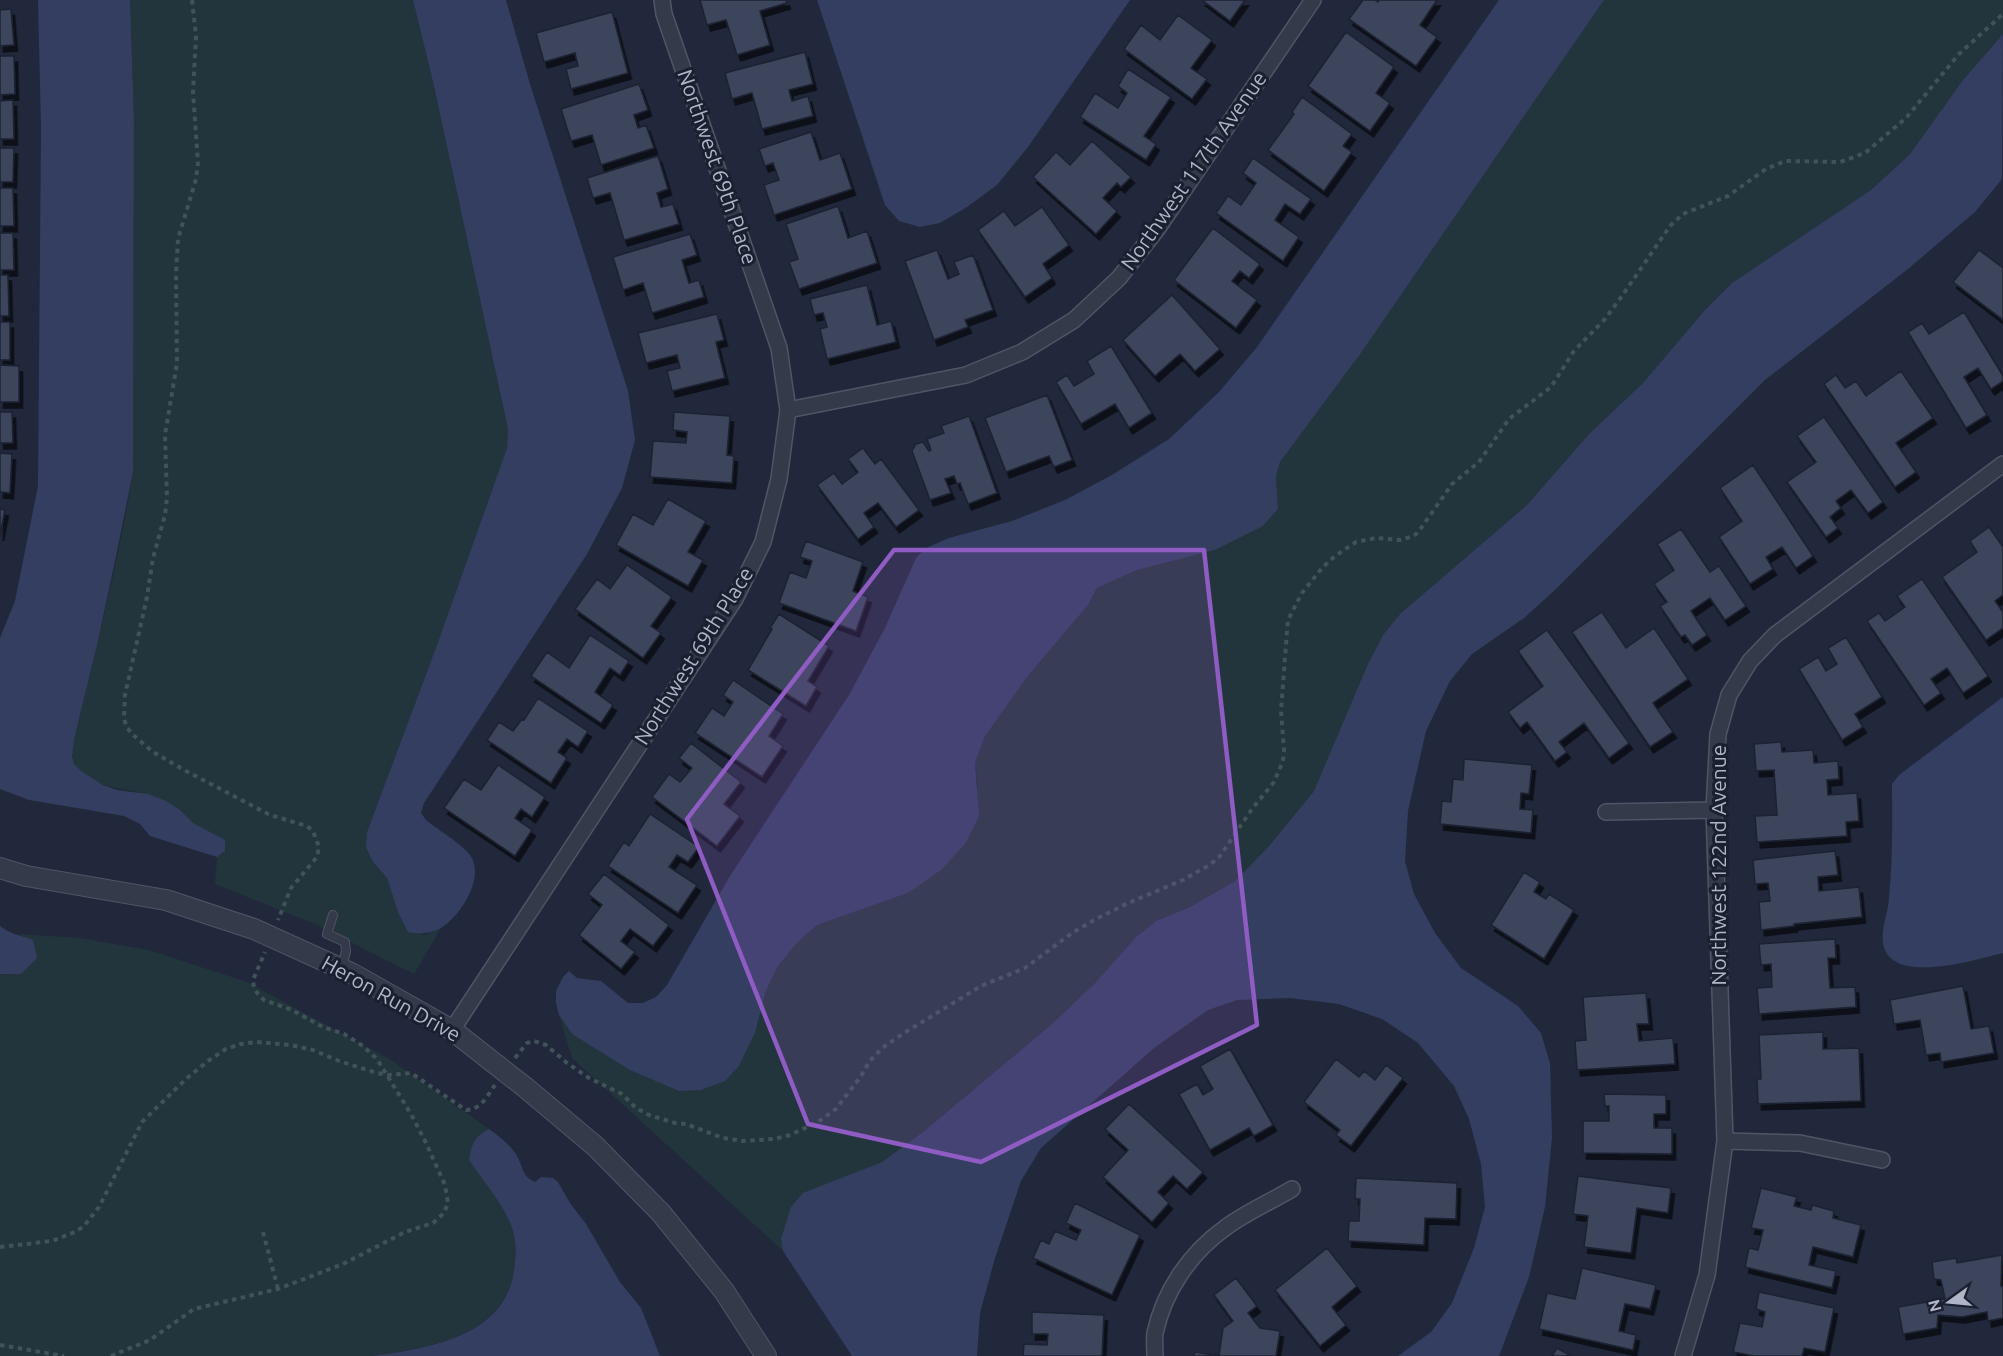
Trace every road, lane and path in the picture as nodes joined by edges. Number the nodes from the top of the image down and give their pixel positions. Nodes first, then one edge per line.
1 (192, 0) edge
2 (662, 0) edge
3 (1313, 0) edge
4 (2003, 15) edge
5 (788, 410) junction
6 (2003, 464) edge
7 (1714, 810) junction
8 (1606, 812) dead end
9 (0, 868) edge
10 (333, 915) dead end
11 (271, 937) junction
12 (341, 969) junction
13 (452, 1030) junction
14 (505, 1072) junction
15 (388, 1075) junction
16 (1725, 1141) junction
17 (1882, 1160) dead end
18 (1292, 1189) dead end
19 (263, 1232) dead end
20 (0, 1247) edge
21 (278, 1289) junction
22 (0, 1345) edge
23 (64, 1356) edge
24 (111, 1356) edge
25 (765, 1356) edge
26 (1155, 1356) edge
27 (1683, 1356) edge

1 - 11 path
2 - 5 street, Northwest 69th Place
3 - 5 street, Northwest 117th Avenue
4 - 14 path
5 - 13 street, Northwest 69th Place
6 - 7 street, Northwest 122nd Avenue
7 - 8 street
7 - 16 street, Northwest 122nd Avenue
9 - 11 street, Heron Run Drive
10 - 12 lane
11 - 12 street, Heron Run Drive
11 - 15 path
12 - 13 street, Heron Run Drive
13 - 14 street, Heron Run Drive
14 - 15 path
14 - 25 street, Heron Run Drive
15 - 20 path
15 - 21 path
16 - 17 street
16 - 27 street, Northwest 122nd Avenue
18 - 26 street
19 - 21 path
21 - 24 path
22 - 23 path

